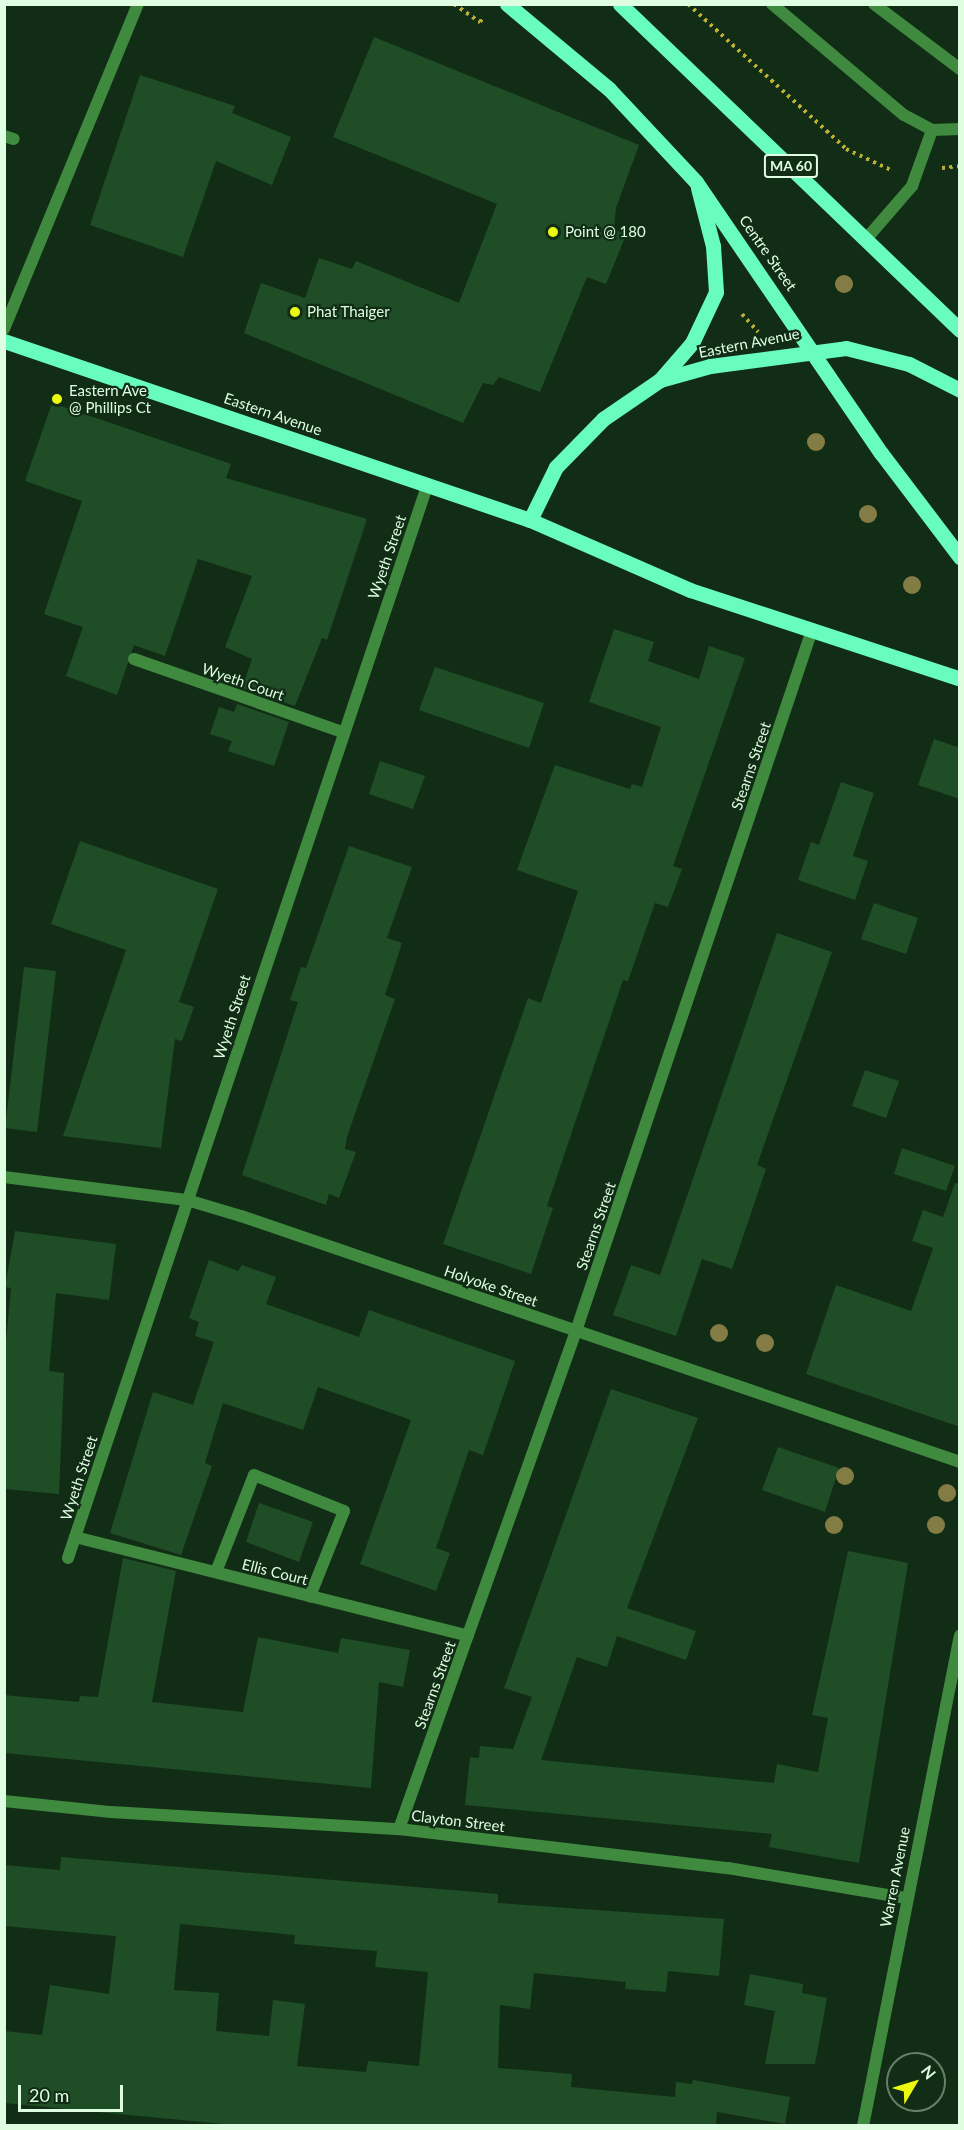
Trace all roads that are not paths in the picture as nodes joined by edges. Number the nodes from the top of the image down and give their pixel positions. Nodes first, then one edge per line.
1 (138, 4) edge
2 (507, 4) edge
3 (620, 4) edge
4 (772, 4) edge
5 (874, 4) edge
6 (960, 69) edge
7 (960, 129) edge
8 (932, 130) junction
9 (696, 182) junction
10 (867, 238) junction
11 (4, 329) edge
12 (960, 330) edge
13 (4, 341) edge
14 (811, 349) junction
15 (660, 380) junction
16 (960, 390) edge
17 (427, 486) junction
18 (530, 520) junction
19 (960, 557) edge
20 (812, 630) junction
21 (134, 659) dead end
22 (960, 680) edge
23 (343, 732) junction
24 (4, 1177) edge
25 (187, 1200) junction
26 (576, 1331) junction
27 (960, 1462) edge
28 (75, 1537) junction
29 (68, 1558) dead end
30 (216, 1572) junction
31 (310, 1596) junction
32 (960, 1635) edge
33 (468, 1636) junction
34 (4, 1801) edge
35 (399, 1829) junction
36 (906, 1898) junction
37 (863, 2126) edge

1 - 11 street
2 - 9 main road, Centre Street
3 - 10 main road, MA 60
4 - 8 street
5 - 6 street
7 - 8 street
8 - 10 street
9 - 14 main road, Centre Street
9 - 15 main road
10 - 12 main road, MA 60
13 - 17 main road, Eastern Avenue
14 - 15 main road, Eastern Avenue
14 - 16 main road, Eastern Avenue
14 - 19 main road, Centre Street
15 - 18 main road, Eastern Avenue
17 - 18 main road, Eastern Avenue
17 - 23 street, Wyeth Street
18 - 20 main road, Eastern Avenue
20 - 22 main road, Eastern Avenue
20 - 26 street, Stearns Street
21 - 23 street, Wyeth Court
23 - 25 street, Wyeth Street
24 - 25 street, Holyoke Street
25 - 26 street, Holyoke Street
25 - 28 street, Wyeth Street
26 - 27 street, Holyoke Street
26 - 33 street, Stearns Street
28 - 29 street, Wyeth Street
28 - 30 street, Ellis Court
30 - 31 street, Ellis Court
30 - 31 street
31 - 33 street, Ellis Court
32 - 36 street, Warren Avenue
33 - 35 street, Stearns Street
34 - 35 street, Clayton Street
35 - 36 street, Clayton Street
36 - 37 street, Warren Avenue

